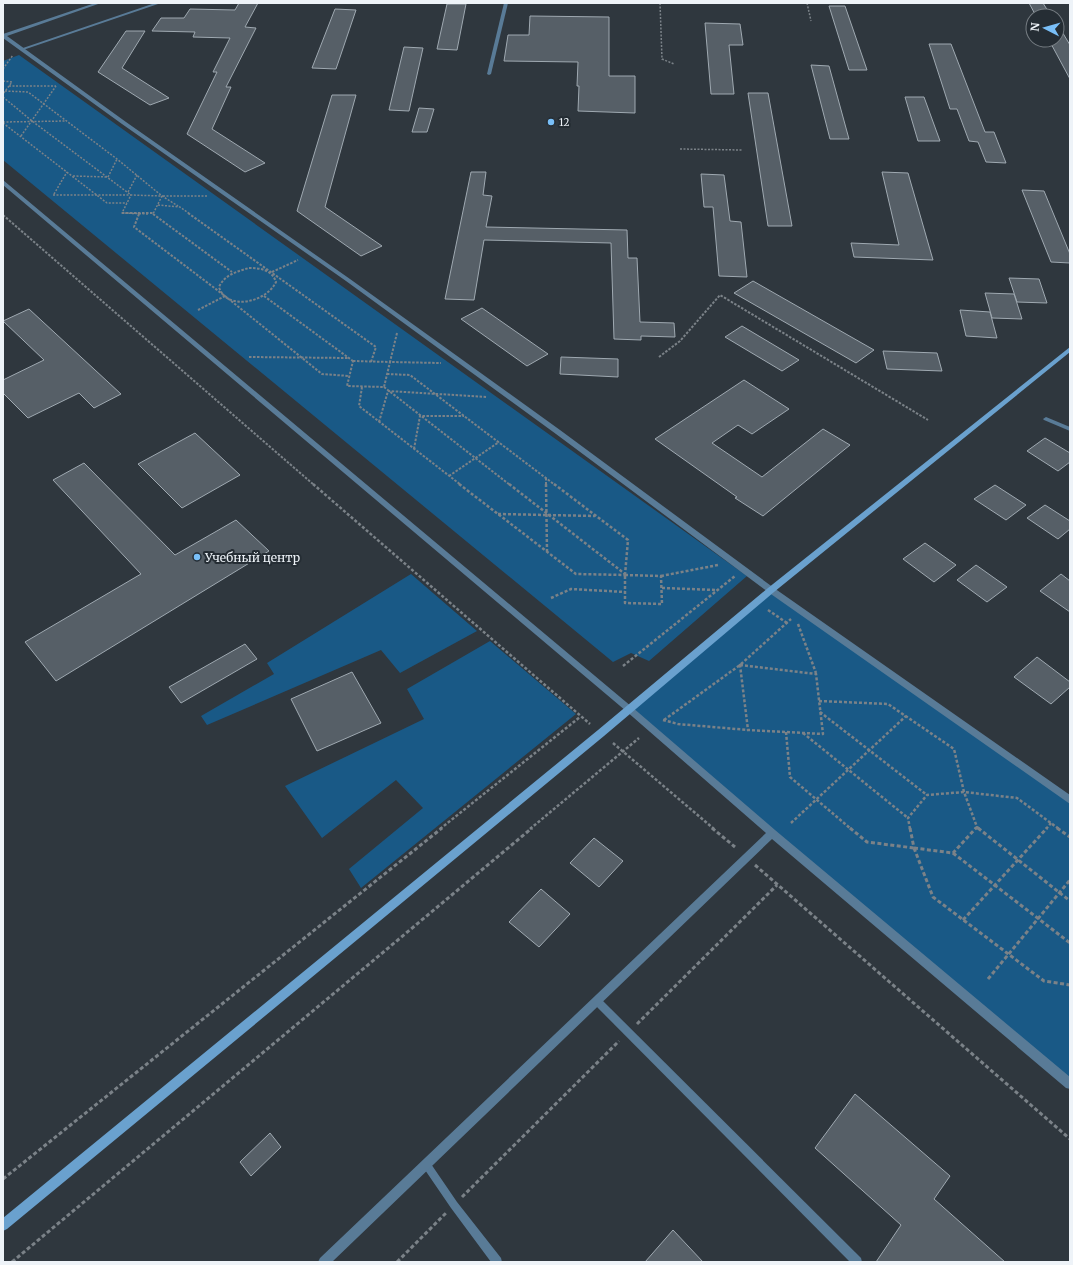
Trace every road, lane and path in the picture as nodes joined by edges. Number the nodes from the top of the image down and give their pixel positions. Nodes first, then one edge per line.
1 (99, 3) edge
2 (159, 3) edge
3 (506, 3) edge
4 (660, 3) edge
5 (807, 3) edge
6 (811, 20) dead end
7 (3, 36) edge
8 (22, 49) junction
9 (13, 54) dead end
10 (674, 64) dead end
11 (3, 69) edge
12 (489, 74) dead end
13 (3, 81) edge
14 (9, 86) junction
15 (5, 91) junction
16 (3, 94) edge
17 (3, 97) edge
18 (44, 104) junction
19 (32, 121) junction
20 (66, 121) junction
21 (3, 122) edge
22 (21, 136) junction
23 (680, 149) dead end
24 (742, 150) dead end
25 (117, 159) junction
26 (67, 172) junction
27 (137, 175) junction
28 (72, 176) junction
29 (108, 177) junction
30 (3, 182) edge
31 (128, 192) junction
32 (132, 194) junction
33 (96, 195) junction
34 (162, 196) junction
35 (208, 196) dead end
36 (127, 203) junction
37 (158, 205) junction
38 (180, 207) junction
39 (139, 214) junction
40 (153, 214) junction
41 (3, 215) edge
42 (298, 260) dead end
43 (232, 272) junction
44 (272, 273) junction
45 (225, 296) junction
46 (264, 296) junction
47 (198, 310) dead end
48 (397, 333) dead end
49 (1070, 349) edge
50 (249, 357) dead end
51 (659, 357) dead end
52 (302, 358) junction
53 (350, 358) junction
54 (353, 361) junction
55 (371, 362) junction
56 (390, 362) junction
57 (441, 363) dead end
58 (387, 374) junction
59 (349, 376) junction
60 (362, 387) junction
61 (384, 388) junction
62 (388, 391) junction
63 (435, 394) junction
64 (487, 397) dead end
65 (420, 416) junction
66 (465, 416) junction
67 (1046, 419) dead end
68 (928, 420) dead end
69 (379, 422) junction
70 (1070, 429) edge
71 (499, 442) junction
72 (414, 449) junction
73 (475, 459) junction
74 (449, 476) junction
75 (546, 478) junction
76 (498, 514) junction
77 (546, 515) junction
78 (596, 516) junction
79 (547, 552) junction
80 (720, 565) dead end
81 (625, 575) junction
82 (736, 575) dead end
83 (661, 576) junction
84 (662, 588) junction
85 (718, 590) junction
86 (771, 590) junction
87 (625, 592) junction
88 (551, 598) dead end
89 (768, 610) dead end
90 (795, 616) dead end
91 (786, 623) junction
92 (797, 623) dead end
93 (623, 666) dead end
94 (740, 666) junction
95 (816, 674) junction
96 (819, 701) junction
97 (630, 709) junction
98 (820, 712) junction
99 (906, 716) junction
100 (580, 717) junction
101 (590, 724) dead end
102 (748, 730) junction
103 (786, 732) junction
104 (803, 733) junction
105 (639, 738) dead end
106 (613, 743) dead end
107 (869, 750) junction
108 (624, 752) junction
109 (848, 770) junction
110 (964, 792) junction
111 (927, 795) junction
112 (817, 799) junction
113 (1070, 800) edge
114 (908, 818) junction
115 (1051, 823) junction
116 (791, 824) dead end
117 (977, 827) junction
118 (772, 833) junction
119 (1070, 837) edge
120 (735, 848) dead end
121 (914, 849) junction
122 (954, 852) junction
123 (1017, 859) junction
124 (754, 865) dead end
125 (1070, 880) edge
126 (777, 885) junction
127 (995, 885) junction
128 (1060, 893) junction
129 (1070, 901) edge
130 (1038, 918) junction
131 (963, 920) junction
132 (1070, 943) edge
133 (1008, 954) junction
134 (988, 978) dead end
135 (1070, 985) edge
136 (597, 1001) junction
137 (628, 1032) junction
138 (1070, 1084) edge
139 (1070, 1139) edge
140 (426, 1164) junction
141 (3, 1179) edge
142 (454, 1205) junction
143 (3, 1225) edge
144 (12, 1262) edge
145 (324, 1262) edge
146 (397, 1262) edge
147 (497, 1262) edge
148 (857, 1262) edge

1 - 7 street
2 - 8 lane
3 - 12 lane
4 - 10 path
5 - 6 path
7 - 8 street
8 - 86 street
9 - 11 path
13 - 14 path
14 - 15 path
14 - 18 path
15 - 16 path
15 - 18 path
17 - 19 path
18 - 19 path
18 - 20 path
19 - 20 path
19 - 21 path
19 - 22 path
19 - 29 path
20 - 25 path
21 - 22 path
22 - 26 path
23 - 24 path
25 - 27 path
25 - 29 path
26 - 28 path
26 - 33 path
27 - 31 path
27 - 34 path
28 - 29 path
28 - 33 path
29 - 31 path
30 - 97 street
31 - 32 path
32 - 33 path
32 - 34 path
32 - 36 path
33 - 36 path
34 - 35 path
34 - 37 path
34 - 38 path
36 - 39 path
37 - 38 path
37 - 40 path
38 - 44 path
39 - 40 path
39 - 45 path
40 - 43 path
41 - 100 path
42 - 44 path
43 - 44 path
43 - 45 path
44 - 46 path
44 - 55 path
45 - 46 path
45 - 47 path
45 - 52 path
46 - 53 path
48 - 56 path
49 - 86 street
50 - 52 path
51 - 68 path
52 - 53 path
52 - 59 path
53 - 54 path
54 - 55 path
54 - 59 path
55 - 56 path
56 - 57 path
56 - 58 path
58 - 61 path
58 - 63 path
59 - 60 path
60 - 61 path
60 - 69 path
61 - 62 path
62 - 63 path
62 - 65 path
62 - 69 path
63 - 64 path
63 - 66 path
65 - 66 path
65 - 72 path
65 - 73 path
66 - 71 path
67 - 70 lane
69 - 72 path
71 - 73 path
71 - 75 path
72 - 74 path
73 - 74 path
73 - 77 path
74 - 76 path
75 - 77 path
75 - 78 path
76 - 77 path
76 - 79 path
77 - 78 path
77 - 79 path
77 - 81 path
78 - 81 path
79 - 81 path
80 - 83 path
81 - 83 path
81 - 87 path
82 - 85 path
83 - 84 path
84 - 85 path
84 - 87 path
85 - 93 path
86 - 97 street
86 - 113 street
87 - 88 path
89 - 91 path
90 - 91 path
91 - 94 path
92 - 95 path
94 - 95 path
94 - 102 path
94 - 102 path
95 - 96 path
96 - 98 path
96 - 99 path
97 - 118 street
97 - 143 street
98 - 104 path
98 - 107 path
99 - 107 path
99 - 110 path
100 - 101 path
100 - 141 path
102 - 103 path
103 - 104 path
103 - 112 path
104 - 109 path
105 - 108 path
106 - 108 path
107 - 109 path
107 - 111 path
108 - 120 path
108 - 144 path
109 - 112 path
109 - 114 path
110 - 111 path
110 - 115 path
110 - 117 path
111 - 114 path
112 - 116 path
112 - 121 path
114 - 121 path
115 - 119 path
115 - 123 path
117 - 122 path
117 - 123 path
118 - 136 street
118 - 138 street
121 - 122 path
121 - 131 path
122 - 127 path
123 - 127 path
123 - 128 path
124 - 126 path
125 - 128 path
126 - 137 path
126 - 139 path
127 - 130 path
127 - 131 path
128 - 129 path
128 - 130 path
130 - 132 path
130 - 133 path
131 - 133 path
133 - 134 path
133 - 135 path
136 - 137 lane
136 - 140 street
137 - 142 path
137 - 148 lane
140 - 142 lane
140 - 145 street
142 - 146 path
142 - 147 lane

